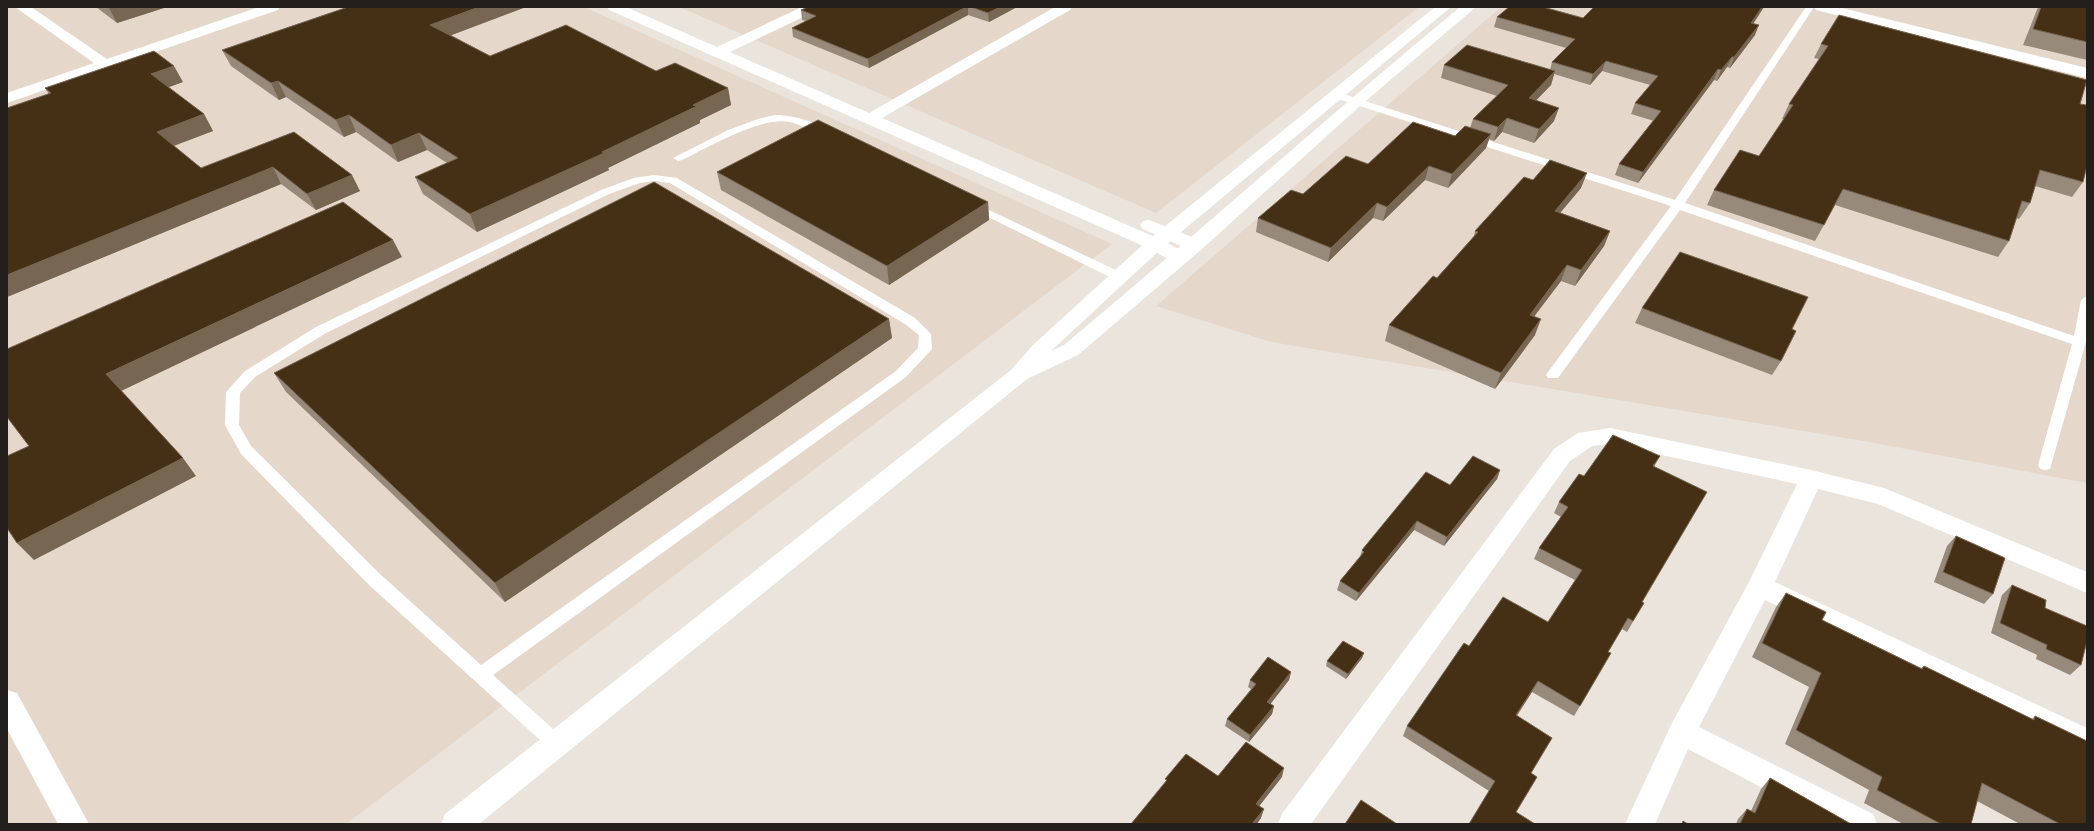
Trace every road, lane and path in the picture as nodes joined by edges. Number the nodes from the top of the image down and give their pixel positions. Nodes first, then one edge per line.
1 (22, 7) edge
2 (273, 7) edge
3 (614, 7) edge
4 (647, 7) edge
5 (813, 7) edge
6 (1065, 7) edge
7 (1444, 7) edge
8 (1469, 7) edge
9 (1810, 7) edge
10 (1821, 7) edge
11 (734, 45) junction
12 (718, 52) junction
13 (105, 64) junction
14 (2087, 73) edge
15 (1336, 95) junction
16 (7, 98) edge
17 (1356, 102) junction
18 (884, 110) junction
19 (869, 119) junction
20 (839, 140) edge
21 (678, 158) dead end
22 (962, 200) edge
23 (1678, 205) junction
24 (1162, 239) junction
25 (1195, 245) junction
26 (1179, 257) junction
27 (1120, 277) junction
28 (2087, 300) edge
29 (2079, 342) junction
30 (1018, 375) junction
31 (1553, 375) dead end
32 (2045, 465) dead end
33 (1811, 479) junction
34 (2087, 583) edge
35 (1760, 586) junction
36 (480, 675) junction
37 (7, 702) edge
38 (1682, 732) junction
39 (2087, 742) edge
40 (556, 743) junction
41 (74, 824) edge
42 (456, 824) edge
43 (1293, 824) edge
44 (1640, 824) edge
45 (1862, 824) edge

1 - 13 street
2 - 13 street
3 - 12 street
4 - 11 street
5 - 11 street
6 - 18 street
7 - 15 street
8 - 17 street
9 - 23 lane
10 - 14 street
11 - 12 street
11 - 18 street
12 - 19 street
13 - 16 street
15 - 17 lane
15 - 24 street
17 - 23 lane
17 - 25 street
18 - 19 street
18 - 24 street
19 - 24 street
20 - 21 lane
22 - 27 lane
23 - 29 lane
23 - 31 lane
24 - 25 street
24 - 26 street
24 - 27 street
25 - 26 street
26 - 30 street
27 - 30 street
28 - 29 lane
29 - 32 lane
30 - 40 street
33 - 34 street
33 - 35 street
33 - 43 street
35 - 38 street
35 - 39 street
36 - 36 lane
36 - 40 lane
37 - 41 street
38 - 44 street
38 - 45 street
40 - 42 street

